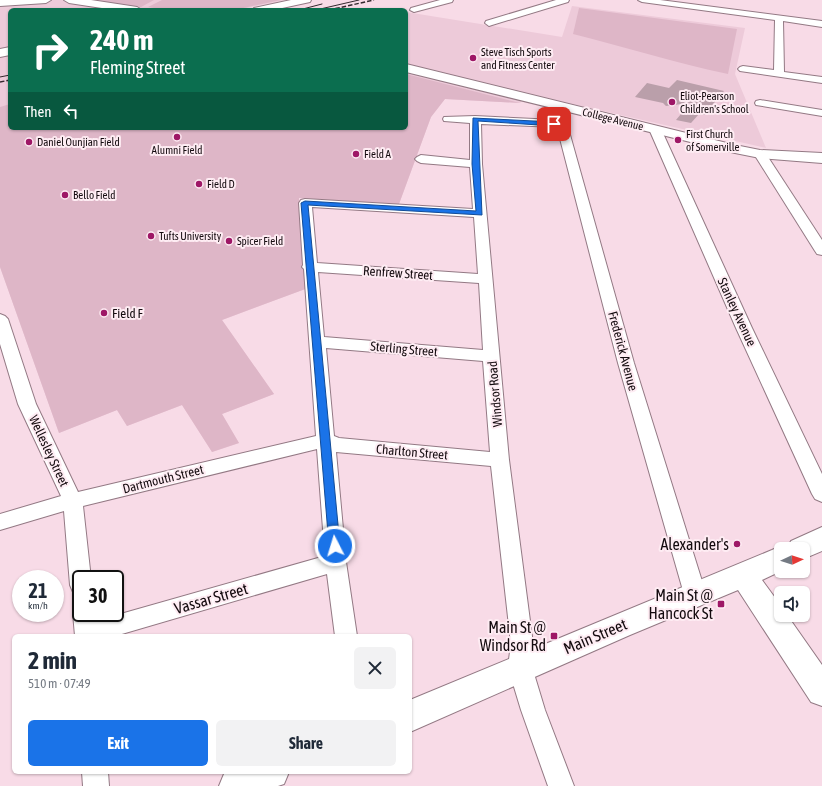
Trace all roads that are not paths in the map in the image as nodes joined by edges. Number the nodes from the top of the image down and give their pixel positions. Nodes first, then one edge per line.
1 (46, 0) edge
2 (69, 0) edge
3 (306, 0) edge
4 (449, 0) edge
5 (565, 0) edge
6 (642, 0) edge
7 (0, 3) edge
8 (695, 3) edge
9 (123, 8) edge
10 (268, 8) edge
11 (414, 10) dead end
12 (779, 18) junction
13 (489, 23) dead end
14 (822, 24) edge
15 (408, 68) edge
16 (743, 69) dead end
17 (779, 74) junction
18 (822, 80) edge
19 (760, 104) dead end
20 (560, 106) junction
21 (822, 113) edge
22 (448, 119) dead end
23 (475, 119) junction
24 (562, 124) junction
25 (655, 129) junction
26 (760, 154) junction
27 (822, 158) edge
28 (421, 159) dead end
29 (476, 164) junction
30 (480, 214) junction
31 (822, 251) edge
32 (309, 267) junction
33 (486, 279) junction
34 (0, 319) edge
35 (316, 342) junction
36 (491, 356) junction
37 (326, 440) junction
38 (500, 460) junction
39 (822, 494) edge
40 (73, 501) junction
41 (0, 522) edge
42 (822, 538) edge
43 (810, 544) edge
44 (774, 561) edge
45 (336, 562) junction
46 (80, 570) edge
47 (744, 576) junction
48 (695, 594) junction
49 (85, 628) edge
50 (346, 634) edge
51 (520, 667) junction
52 (822, 692) edge
53 (412, 715) edge
54 (96, 774) edge
55 (267, 774) edge
56 (96, 786) edge
57 (236, 786) edge
58 (562, 786) edge

1 - 7 street
2 - 9 street
3 - 10 street
4 - 11 street
5 - 13 street
6 - 8 street
8 - 12 street
12 - 14 street
12 - 17 street
15 - 20 street, College Avenue
16 - 17 street
17 - 18 street
19 - 21 street
20 - 24 street, Frederick Avenue
20 - 25 street, College Avenue
22 - 23 street
23 - 24 street
23 - 29 street, Windsor Road
24 - 48 street, Frederick Avenue
25 - 26 street, College Avenue
25 - 39 street, Stanley Avenue
26 - 27 street, College Avenue
26 - 31 street
28 - 29 street
29 - 30 street, Windsor Road
30 - 32 street
30 - 33 street, Windsor Road
32 - 33 street, Renfrew Street
32 - 35 street
33 - 36 street, Windsor Road
34 - 40 street, Wellesley Street
35 - 36 street, Sterling Street
35 - 37 street
36 - 38 street, Windsor Road
37 - 38 street, Charlton Street
37 - 40 street, Dartmouth Street
37 - 45 street
38 - 51 street, Windsor Road
40 - 41 street, Dartmouth Street
40 - 46 street, Wellesley Street
42 - 43 street
44 - 47 street, Main Street
45 - 49 street, Vassar Street
45 - 50 street
47 - 48 street, Main Street
47 - 52 street
48 - 51 street, Main Street
51 - 53 street, Main Street
51 - 58 street
54 - 56 street
55 - 57 street

